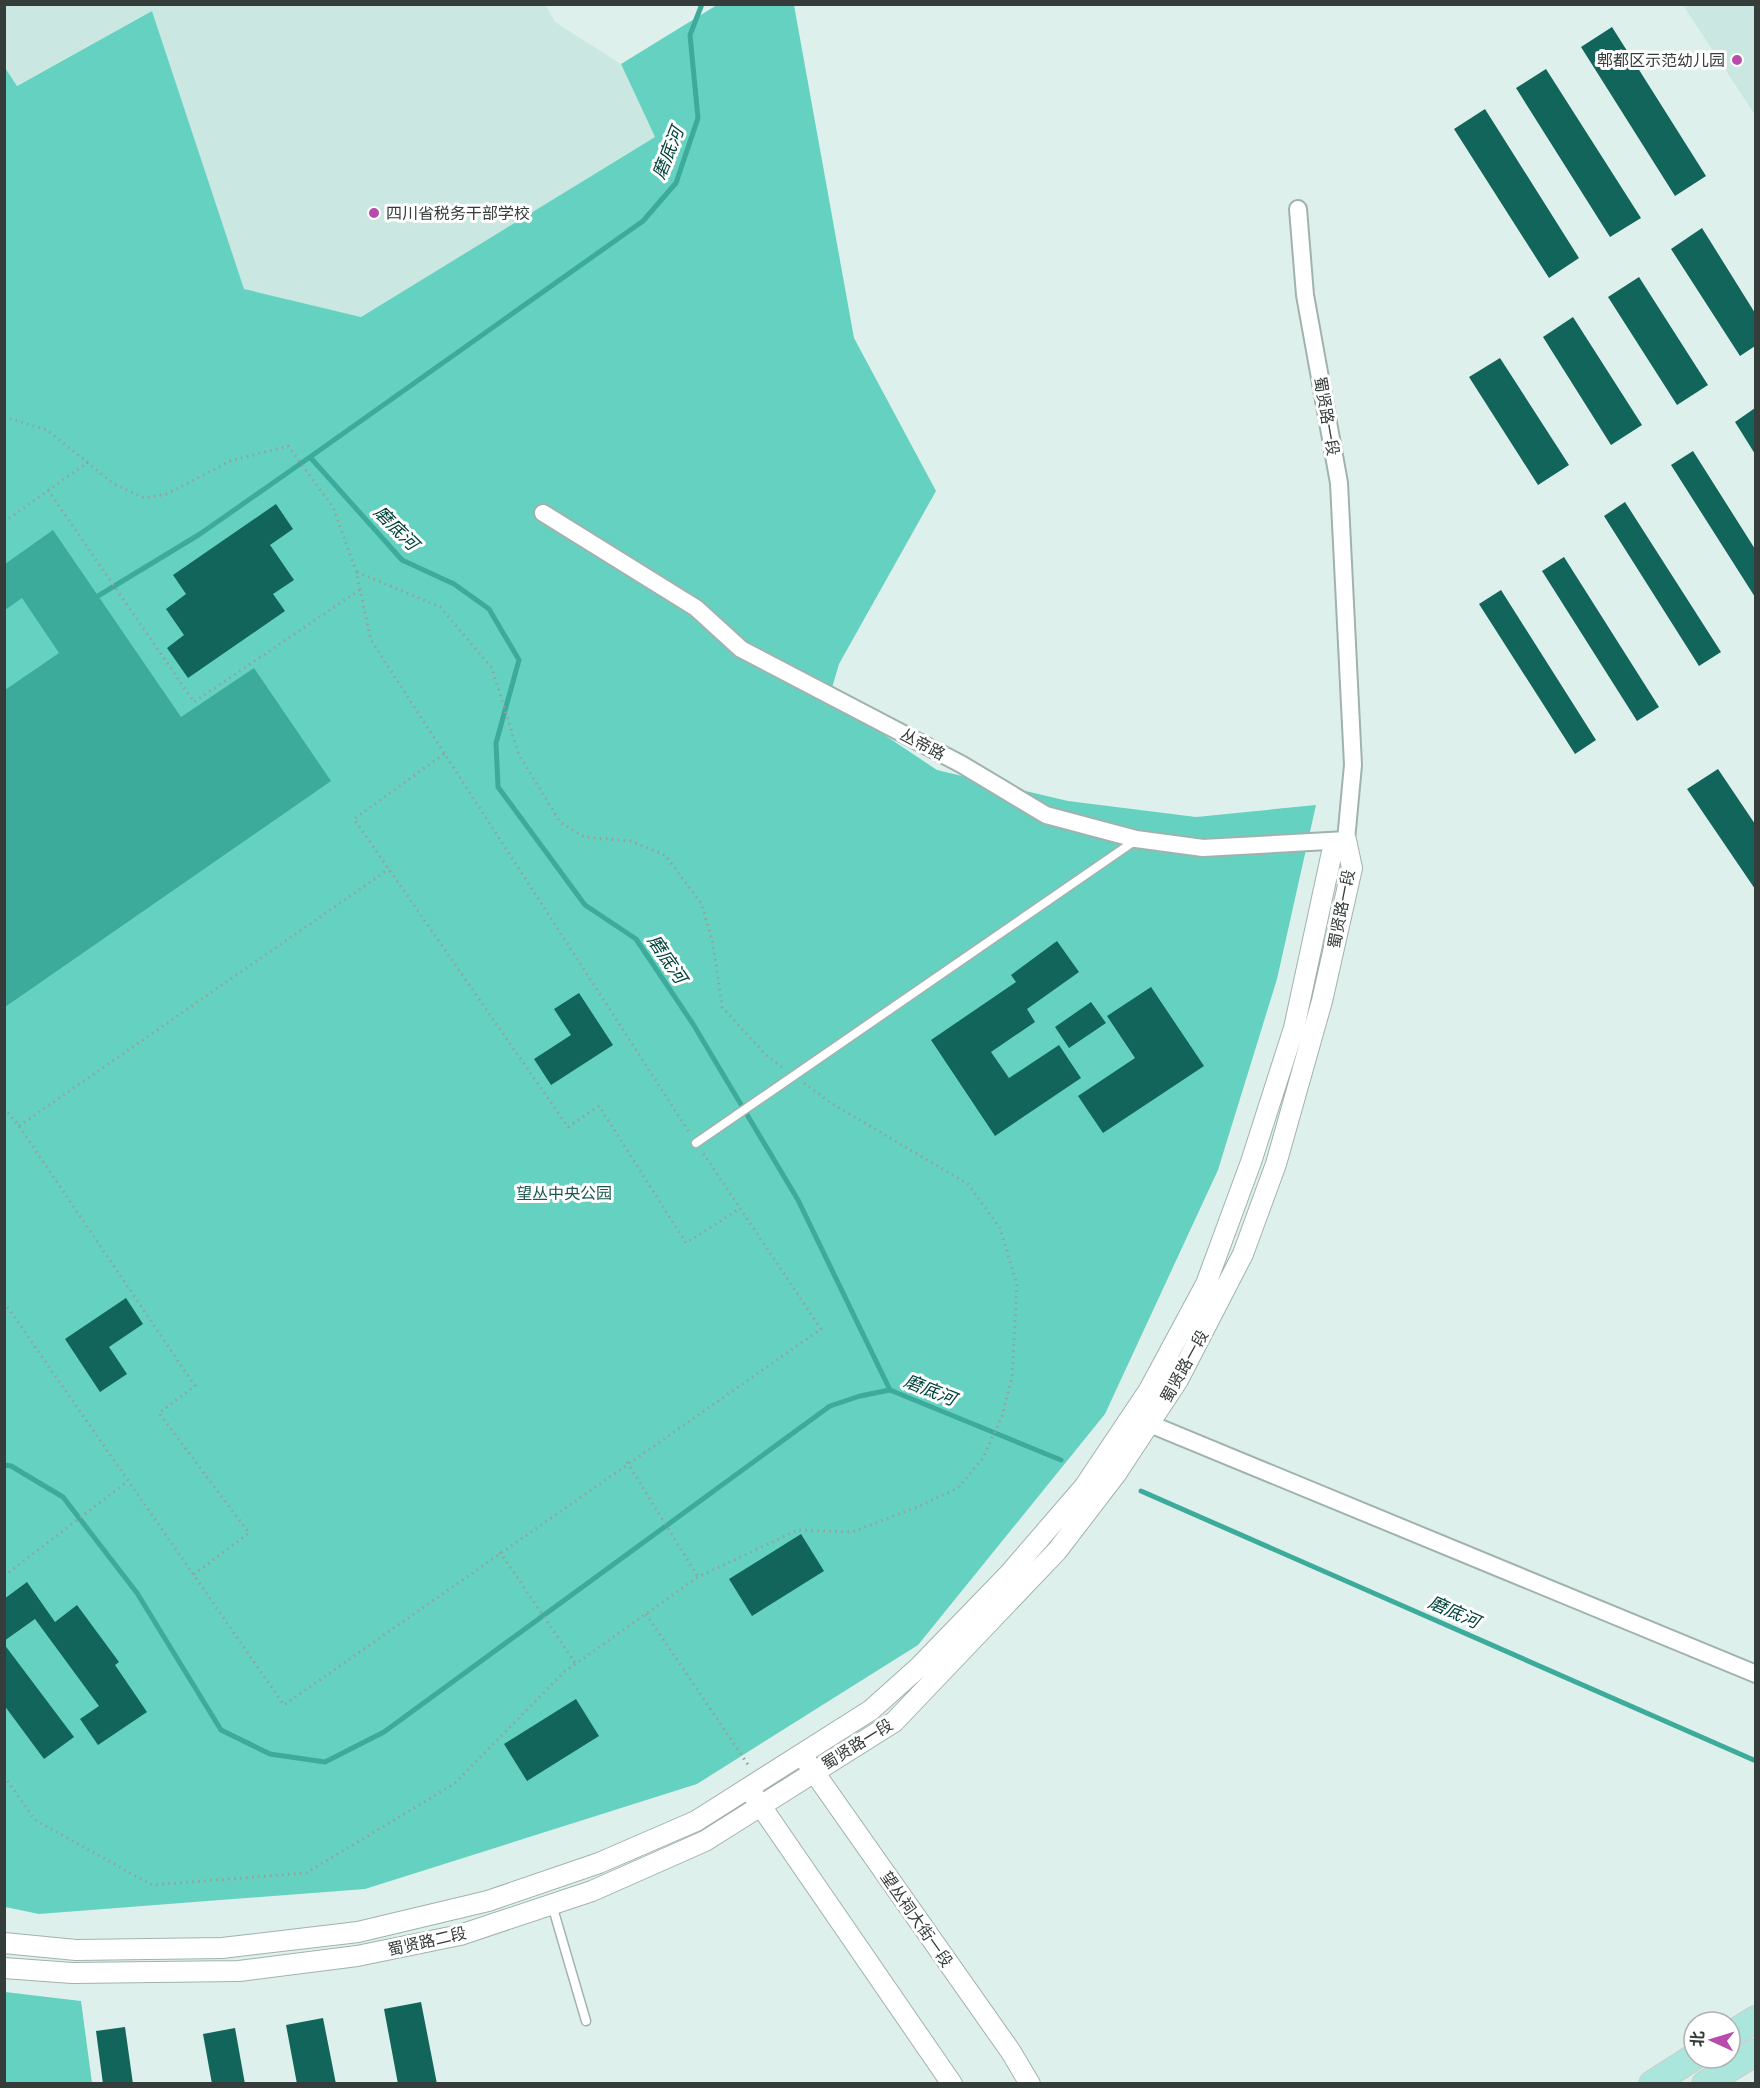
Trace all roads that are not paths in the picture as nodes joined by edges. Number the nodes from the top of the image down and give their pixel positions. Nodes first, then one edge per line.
1 (1298, 209) dead end
2 (543, 513) dead end
3 (1136, 839) junction
4 (1346, 840) junction
5 (696, 1143) road end
6 (1150, 1424) junction
7 (1755, 1674) edge
8 (807, 1763) junction
9 (756, 1792) junction
10 (552, 1905) junction
11 (4, 1943) edge
12 (4, 1968) edge
13 (1755, 2019) edge
14 (586, 2021) dead end
15 (1742, 2027) edge
16 (1755, 2052) edge
17 (1682, 2065) edge
18 (952, 2084) edge
19 (1030, 2084) edge
20 (1652, 2084) edge
21 (1705, 2084) edge

1 - 4 street, 蜀贤路一段
2 - 3 street, 丛帝路
3 - 4 street, 丛帝路
3 - 5 lane
4 - 6 street, 蜀贤路一段
4 - 8 street, 蜀贤路一段
6 - 7 street
6 - 8 street, 蜀贤路一段
8 - 9 street, 蜀贤路二段
8 - 19 street, 望丛祠大街一段
9 - 10 street, 蜀贤路二段
9 - 11 street, 蜀贤路二段
9 - 18 street
10 - 12 street, 蜀贤路二段
10 - 14 lane
13 - 15 main road
16 - 21 main road
17 - 20 main road

